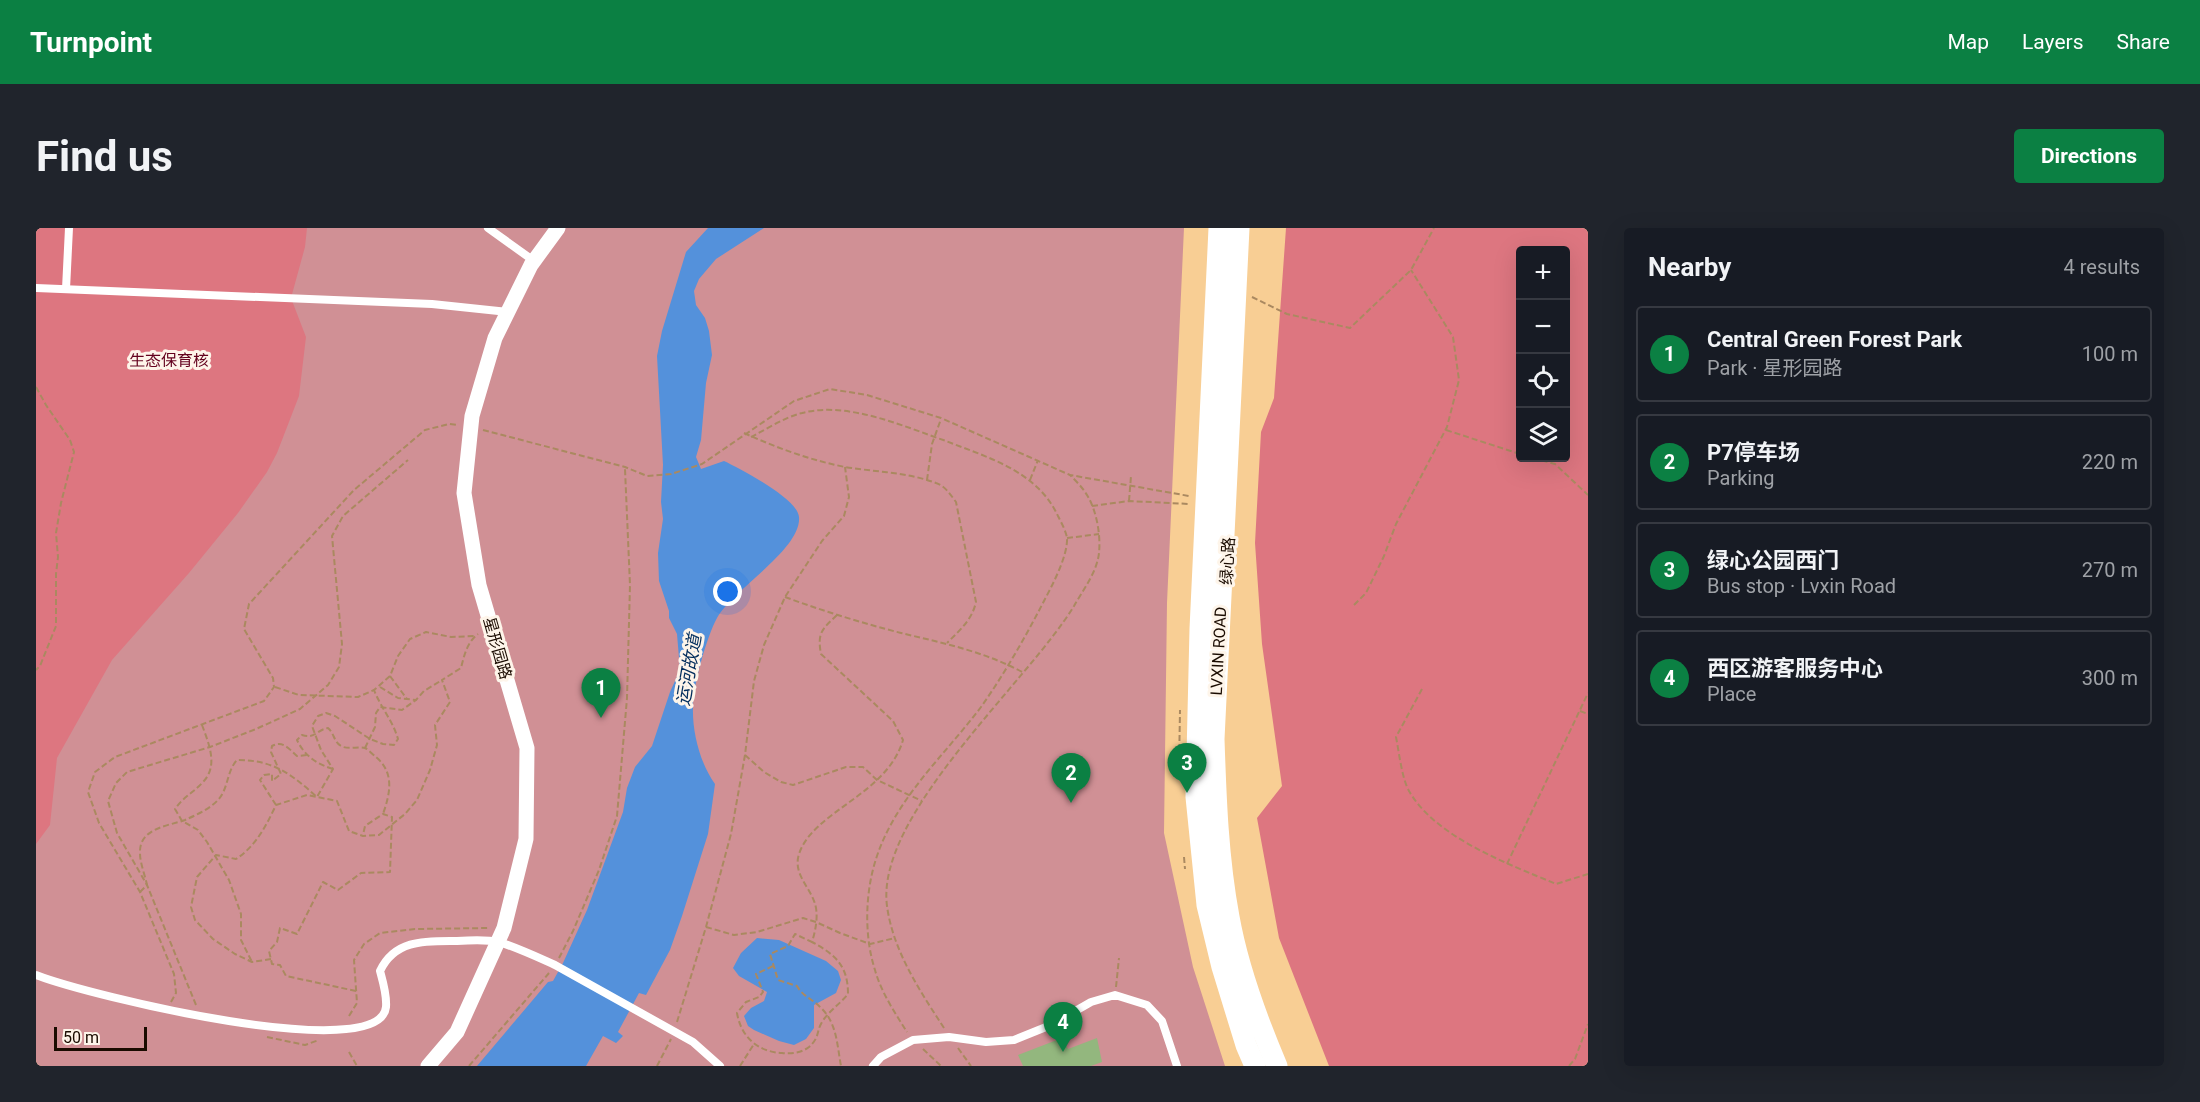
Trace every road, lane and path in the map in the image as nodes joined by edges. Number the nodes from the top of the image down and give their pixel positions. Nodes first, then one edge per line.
1 (69, 228) edge
2 (488, 228) edge
3 (558, 228) edge
4 (1219, 228) edge
5 (1239, 228) edge
6 (1434, 228) edge
7 (534, 261) junction
8 (1411, 270) junction
9 (36, 288) edge
10 (66, 289) junction
11 (1252, 297) dead end
12 (508, 312) junction
13 (36, 387) edge
14 (941, 418) junction
15 (471, 427) junction
16 (1445, 430) junction
17 (744, 433) junction
18 (751, 436) junction
19 (935, 437) junction
20 (1516, 452) edge
21 (408, 460) dead end
22 (1038, 460) junction
23 (1548, 462) edge
24 (625, 467) junction
25 (844, 467) junction
26 (1070, 475) junction
27 (1131, 476) dead end
28 (927, 480) junction
29 (1030, 480) junction
30 (1130, 486) junction
31 (1588, 495) edge
32 (1128, 501) junction
33 (1206, 502) junction
34 (1092, 506) junction
35 (1099, 534) junction
36 (1067, 538) junction
37 (785, 597) junction
38 (1354, 605) dead end
39 (837, 615) junction
40 (491, 626) junction
41 (474, 636) junction
42 (947, 643) junction
43 (1008, 664) junction
44 (36, 670) edge
45 (1024, 673) junction
46 (390, 676) junction
47 (442, 680) junction
48 (274, 687) junction
49 (379, 687) junction
50 (1422, 688) dead end
51 (374, 690) junction
52 (1588, 693) edge
53 (318, 694) junction
54 (407, 699) junction
55 (416, 700) junction
56 (380, 706) junction
57 (1580, 711) junction
58 (1588, 714) edge
59 (202, 725) junction
60 (315, 735) junction
61 (370, 739) junction
62 (210, 747) junction
63 (365, 748) junction
64 (308, 755) junction
65 (745, 755) junction
66 (277, 766) junction
67 (333, 769) junction
68 (877, 780) junction
69 (908, 795) junction
70 (317, 797) junction
71 (922, 801) junction
72 (276, 805) junction
73 (383, 814) junction
74 (182, 821) junction
75 (393, 823) junction
76 (363, 836) junction
77 (216, 855) junction
78 (1507, 864) junction
79 (1588, 874) edge
80 (147, 885) junction
81 (140, 892) junction
82 (816, 921) junction
83 (706, 927) junction
84 (895, 938) junction
85 (498, 942) junction
86 (812, 942) junction
87 (870, 944) junction
88 (1119, 958) dead end
89 (271, 959) junction
90 (252, 962) junction
91 (556, 966) junction
92 (774, 966) junction
93 (36, 975) edge
94 (356, 991) junction
95 (1115, 995) junction
96 (197, 1006) dead end
97 (168, 1008) dead end
98 (124, 1009) dead end
99 (828, 1015) junction
100 (348, 1018) dead end
101 (1588, 1024) edge
102 (381, 1027) dead end
103 (674, 1032) junction
104 (265, 1036) dead end
105 (949, 1036) junction
106 (324, 1038) dead end
107 (913, 1040) junction
108 (754, 1044) junction
109 (349, 1052) dead end
110 (357, 1066) edge
111 (428, 1066) edge
112 (469, 1066) edge
113 (657, 1066) edge
114 (720, 1066) edge
115 (740, 1066) edge
116 (841, 1066) edge
117 (873, 1066) edge
118 (941, 1066) edge
119 (971, 1066) edge
120 (1177, 1066) edge
121 (1256, 1066) edge
122 (1277, 1066) edge
123 (1569, 1066) edge

1 - 10 lane
2 - 7 lane
3 - 7 street, 星形园路
4 - 33 main road, LVXIN ROAD
5 - 122 main road, LVXIN ROAD
6 - 8 path
7 - 12 street, 星形园路
8 - 11 path
8 - 16 path
9 - 10 lane
10 - 12 lane
12 - 15 street, 星形园路
13 - 44 path
14 - 17 path
14 - 19 path
14 - 22 path
15 - 24 path
15 - 40 street, 星形园路
15 - 48 path
16 - 20 path
16 - 38 path
17 - 18 path
17 - 24 path
18 - 19 path
18 - 25 path
19 - 28 path
19 - 29 path
21 - 53 path
22 - 26 path
22 - 29 path
23 - 31 path
24 - 91 path
25 - 28 path
25 - 37 path
26 - 30 path
26 - 34 path
27 - 30 path
28 - 42 path
29 - 36 path
30 - 32 path
30 - 33 path
32 - 33 path
32 - 34 path
33 - 121 main road, LVXIN ROAD
34 - 35 path
35 - 36 path
35 - 45 path
36 - 43 path
37 - 39 path
37 - 65 path
39 - 42 path
39 - 68 path
40 - 41 path
40 - 85 street, 星形园路
41 - 46 path
41 - 47 path
42 - 43 path
43 - 45 path
43 - 69 path
45 - 71 path
46 - 49 path
46 - 54 path
47 - 55 path
47 - 75 path
48 - 53 path
48 - 59 path
49 - 51 path
49 - 54 path
50 - 78 path
51 - 53 path
51 - 56 path
52 - 57 path
53 - 62 path
54 - 55 path
55 - 56 path
56 - 61 path
56 - 61 path
57 - 58 path
57 - 78 path
59 - 62 path
59 - 81 path
60 - 61 path
60 - 63 path
60 - 64 path
60 - 67 path
61 - 63 path
62 - 74 path
62 - 80 path
63 - 73 path
64 - 66 path
64 - 67 path
65 - 68 path
65 - 83 path
66 - 70 path
66 - 72 path
66 - 74 path
67 - 70 path
68 - 69 path
68 - 82 path
69 - 71 path
69 - 87 path
70 - 72 path
70 - 76 path
71 - 84 path
72 - 77 path
73 - 75 path
73 - 76 path
74 - 77 path
74 - 80 path
75 - 76 path
75 - 89 path
77 - 90 path
77 - 90 path
78 - 79 path
80 - 81 path
80 - 96 path
81 - 97 path
82 - 83 path
82 - 86 path
82 - 87 path
83 - 103 path
84 - 87 path
84 - 105 path
85 - 91 lane
85 - 94 path
85 - 102 lane
85 - 111 street, 星形园路
86 - 92 path
86 - 99 path
87 - 107 path
88 - 95 path
89 - 90 path
89 - 94 path
91 - 103 lane
91 - 112 path
92 - 99 path
92 - 108 path
93 - 98 lane
94 - 100 path
95 - 105 lane
95 - 120 lane
99 - 108 path
99 - 116 path
101 - 123 path
103 - 113 path
103 - 114 lane
104 - 106 path
105 - 107 lane
105 - 119 path
107 - 117 lane
107 - 118 path
108 - 115 path
109 - 110 path

